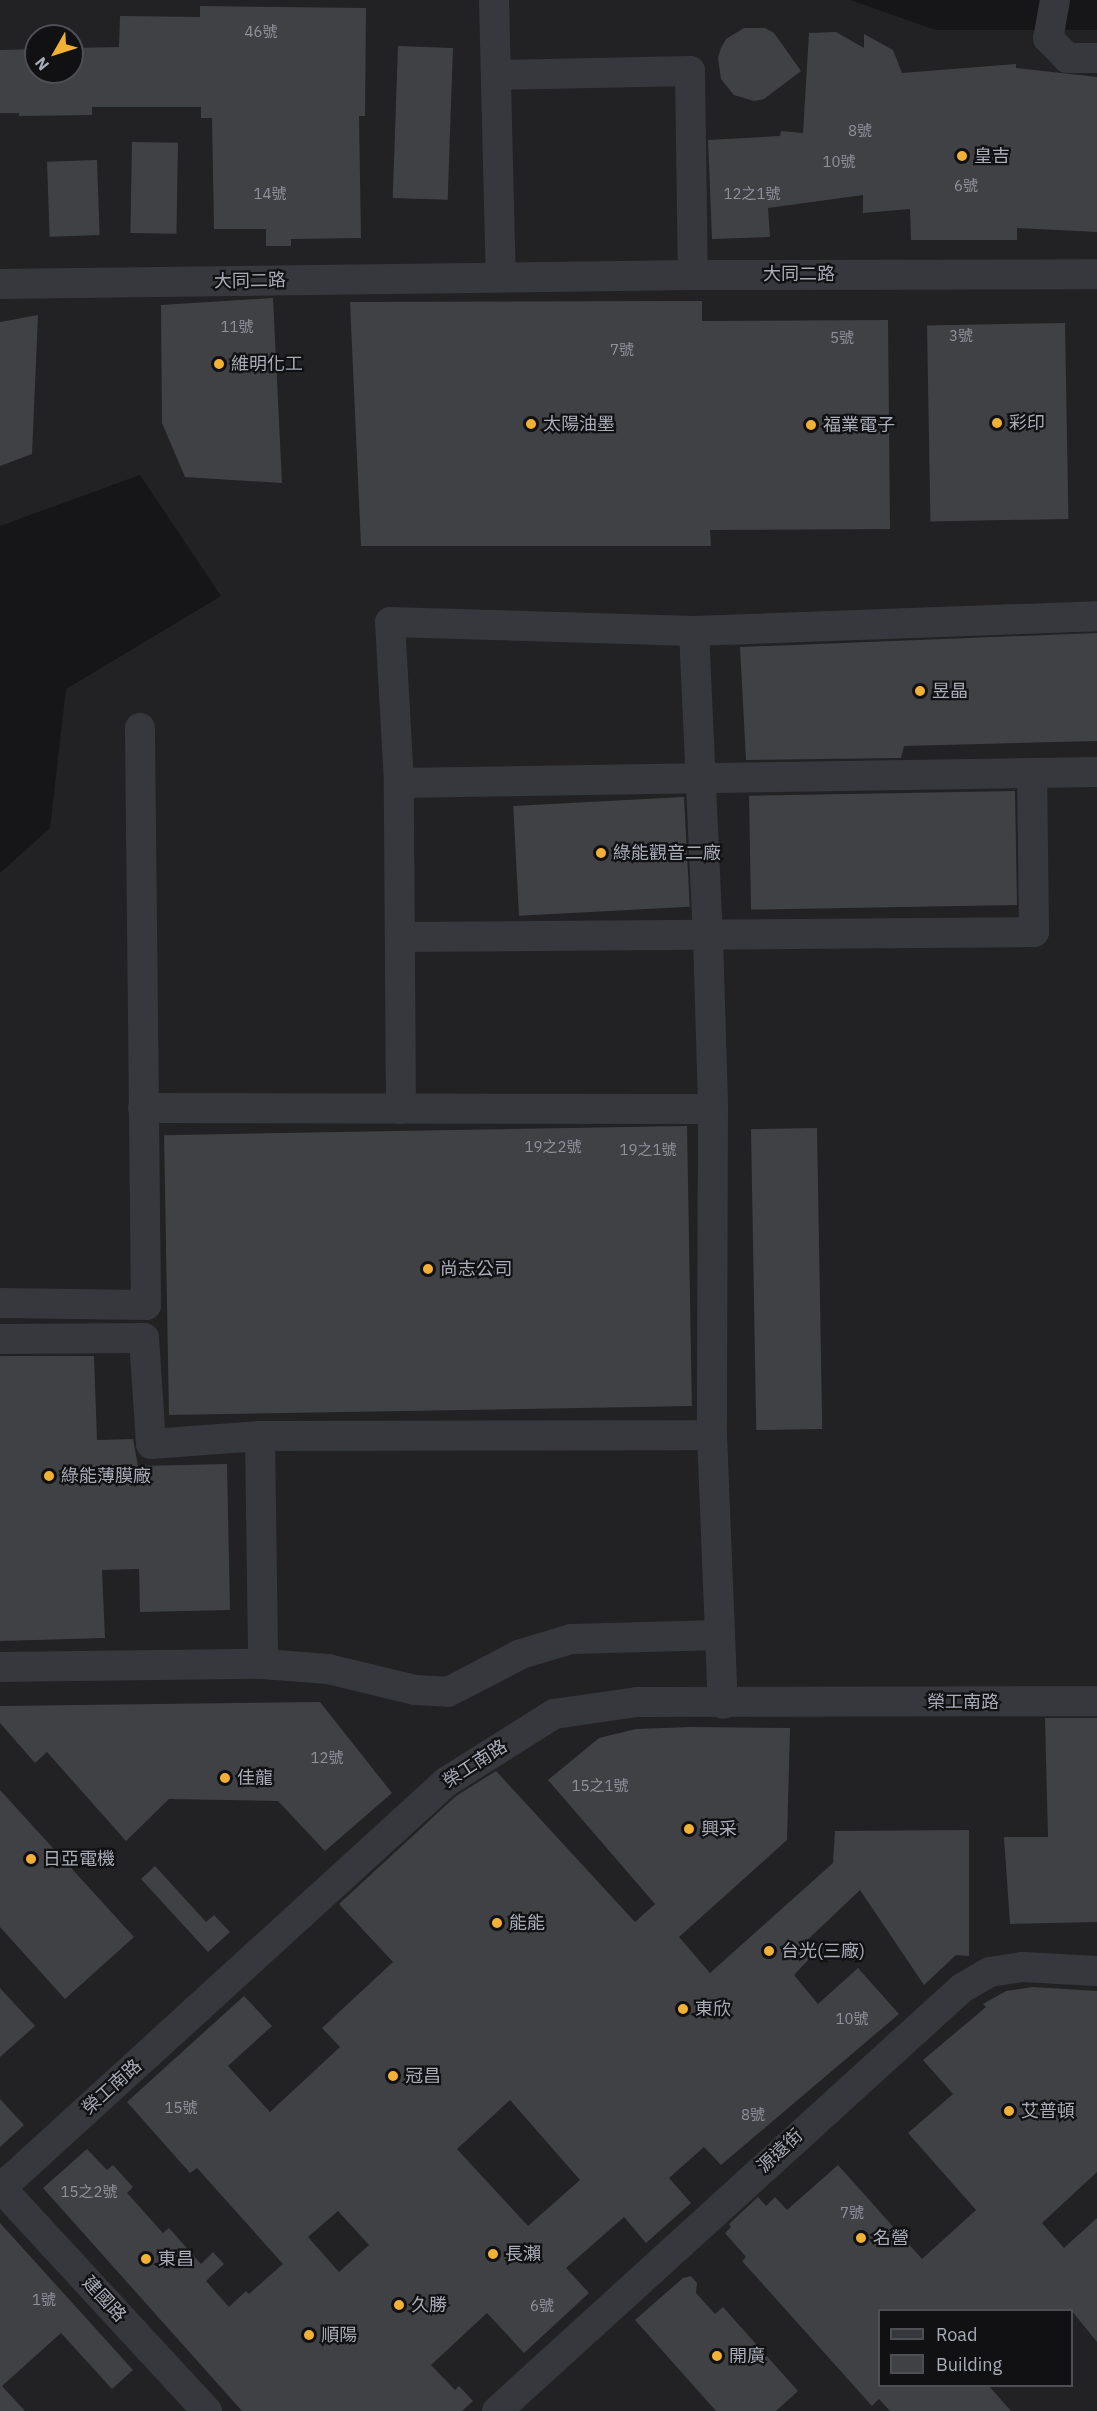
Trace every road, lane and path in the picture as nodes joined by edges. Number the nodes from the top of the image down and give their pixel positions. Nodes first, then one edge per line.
1 (494, 0) edge
2 (1055, 0) edge
3 (1097, 58) edge
4 (496, 75) junction
5 (1097, 274) edge
6 (693, 275) junction
7 (501, 277) junction
8 (0, 284) edge
9 (1097, 616) edge
10 (693, 631) junction
11 (140, 728) dead end
12 (1097, 772) edge
13 (1032, 774) junction
14 (703, 776) junction
15 (399, 783) junction
16 (708, 936) junction
17 (400, 937) junction
18 (143, 1108) junction
19 (400, 1108) junction
20 (713, 1109) junction
21 (0, 1303) edge
22 (0, 1340) edge
23 (712, 1435) junction
24 (260, 1436) junction
25 (720, 1635) junction
26 (263, 1664) junction
27 (0, 1667) edge
28 (1097, 1701) edge
29 (723, 1704) junction
30 (1097, 1971) edge
31 (1, 2188) edge
32 (207, 2411) edge
33 (497, 2411) edge

1 - 4 street
2 - 3 street
4 - 6 street
4 - 7 street
5 - 6 street, 大同二路
6 - 7 street, 大同二路
7 - 8 street, 大同二路
9 - 10 street
10 - 14 street
10 - 15 street
11 - 18 street
12 - 13 street
13 - 14 street
13 - 16 street
14 - 15 street
14 - 16 street
15 - 17 street
16 - 17 street
16 - 20 street
17 - 19 street
18 - 19 street
18 - 21 street
19 - 20 street
20 - 23 street
22 - 24 street
23 - 24 street
23 - 25 street
24 - 26 street
25 - 26 street
25 - 29 street
26 - 27 street
28 - 29 street, 榮工南路
29 - 31 street, 榮工南路
30 - 33 street, 源遠街
31 - 32 street, 建國路

